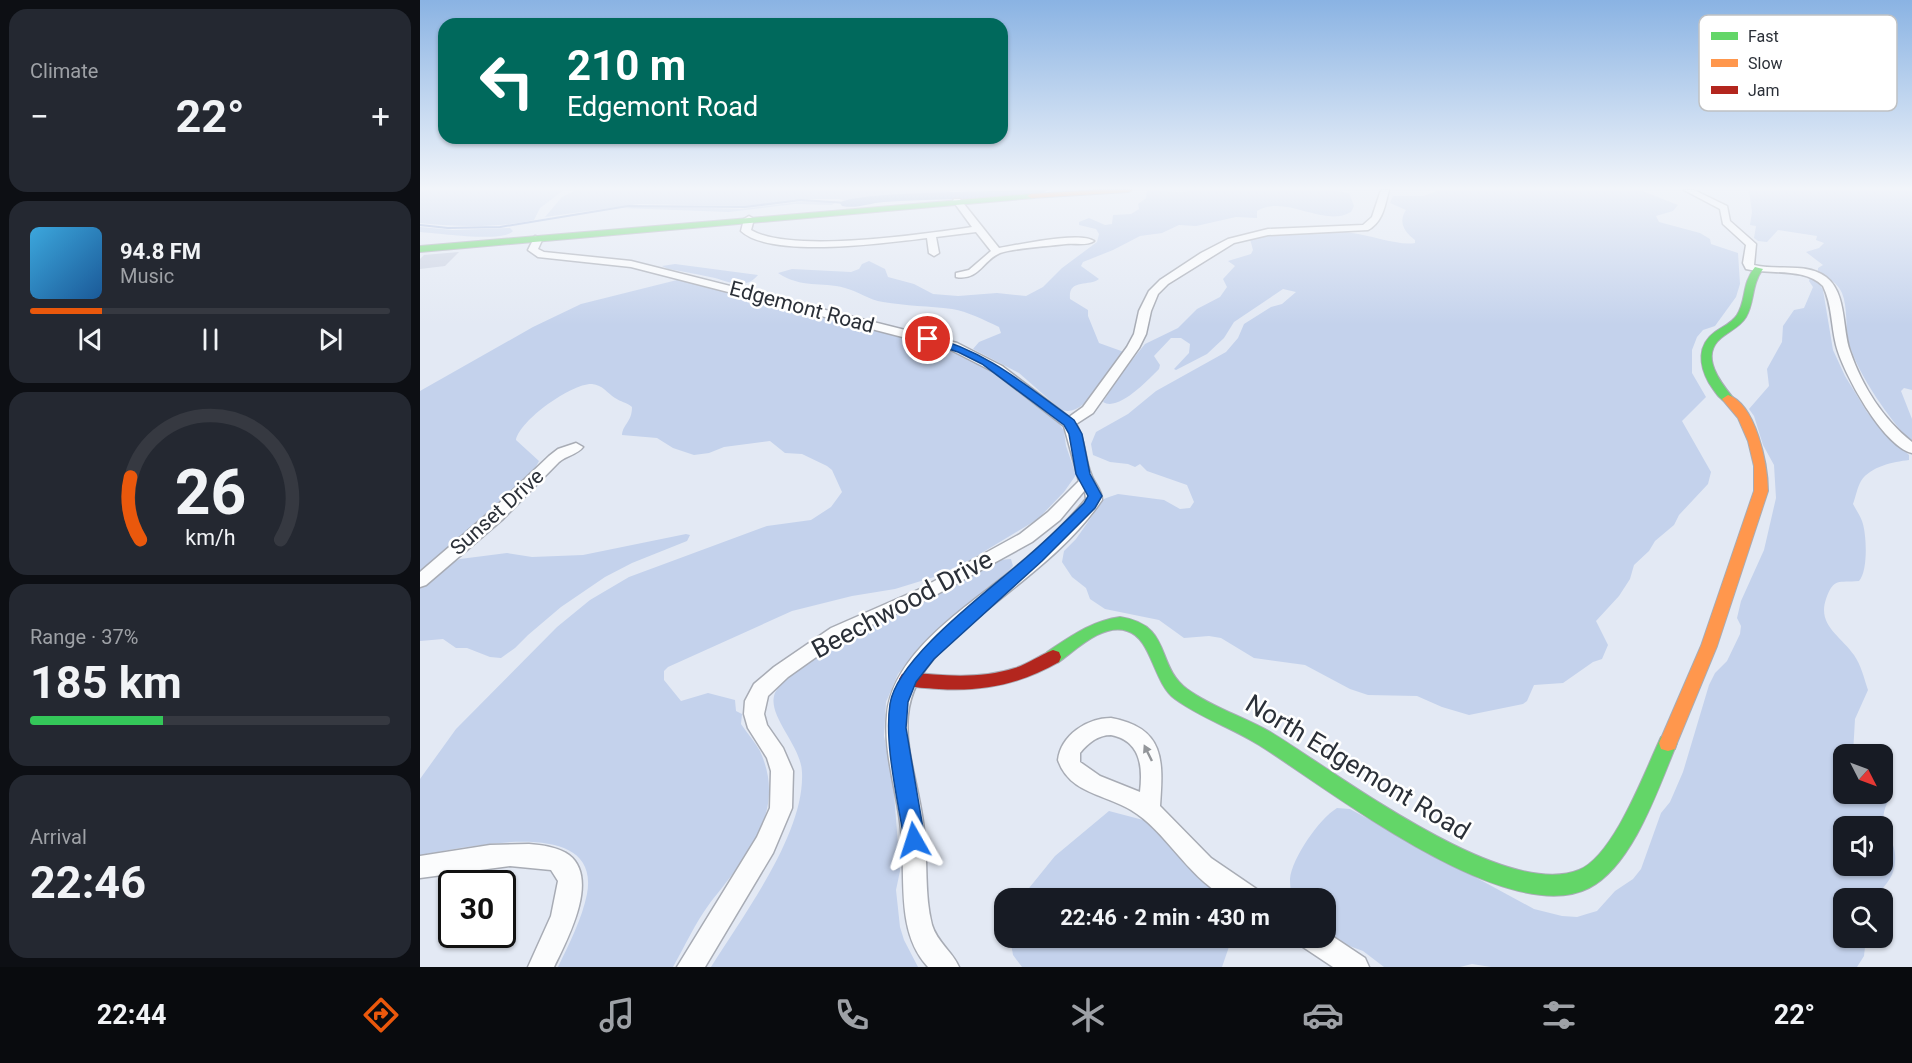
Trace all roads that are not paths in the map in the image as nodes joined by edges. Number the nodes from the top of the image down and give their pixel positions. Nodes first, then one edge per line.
1 (570, 235) edge
2 (749, 235) edge
3 (937, 235) edge
4 (983, 235) edge
5 (1255, 235) edge
6 (1741, 235) edge
7 (931, 236) junction
8 (538, 238) junction
9 (1089, 241) dead end
10 (420, 249) edge
11 (996, 251) junction
12 (934, 253) dead end
13 (1758, 269) junction
14 (960, 275) dead end
15 (1069, 423) junction
16 (576, 447) dead end
17 (1912, 449) edge
18 (1087, 482) junction
19 (420, 581) edge
20 (908, 679) junction
21 (1149, 810) dead end
22 (420, 867) edge
23 (1234, 888) edge
24 (1327, 948) edge
25 (541, 967) edge
26 (690, 967) edge
27 (946, 967) edge
28 (1356, 967) edge

1 - 8 street
2 - 7 street
3 - 7 street
4 - 11 street
5 - 15 street
6 - 13 street
7 - 12 street
8 - 10 street
8 - 15 street, Edgemont Road
9 - 11 street
11 - 14 street
13 - 17 street
13 - 20 street, North Edgemont Road
15 - 18 street
16 - 19 street, Sunset Drive
18 - 20 street
18 - 26 street, Beechwood Drive
20 - 27 street
21 - 23 street
22 - 25 street
24 - 28 street

